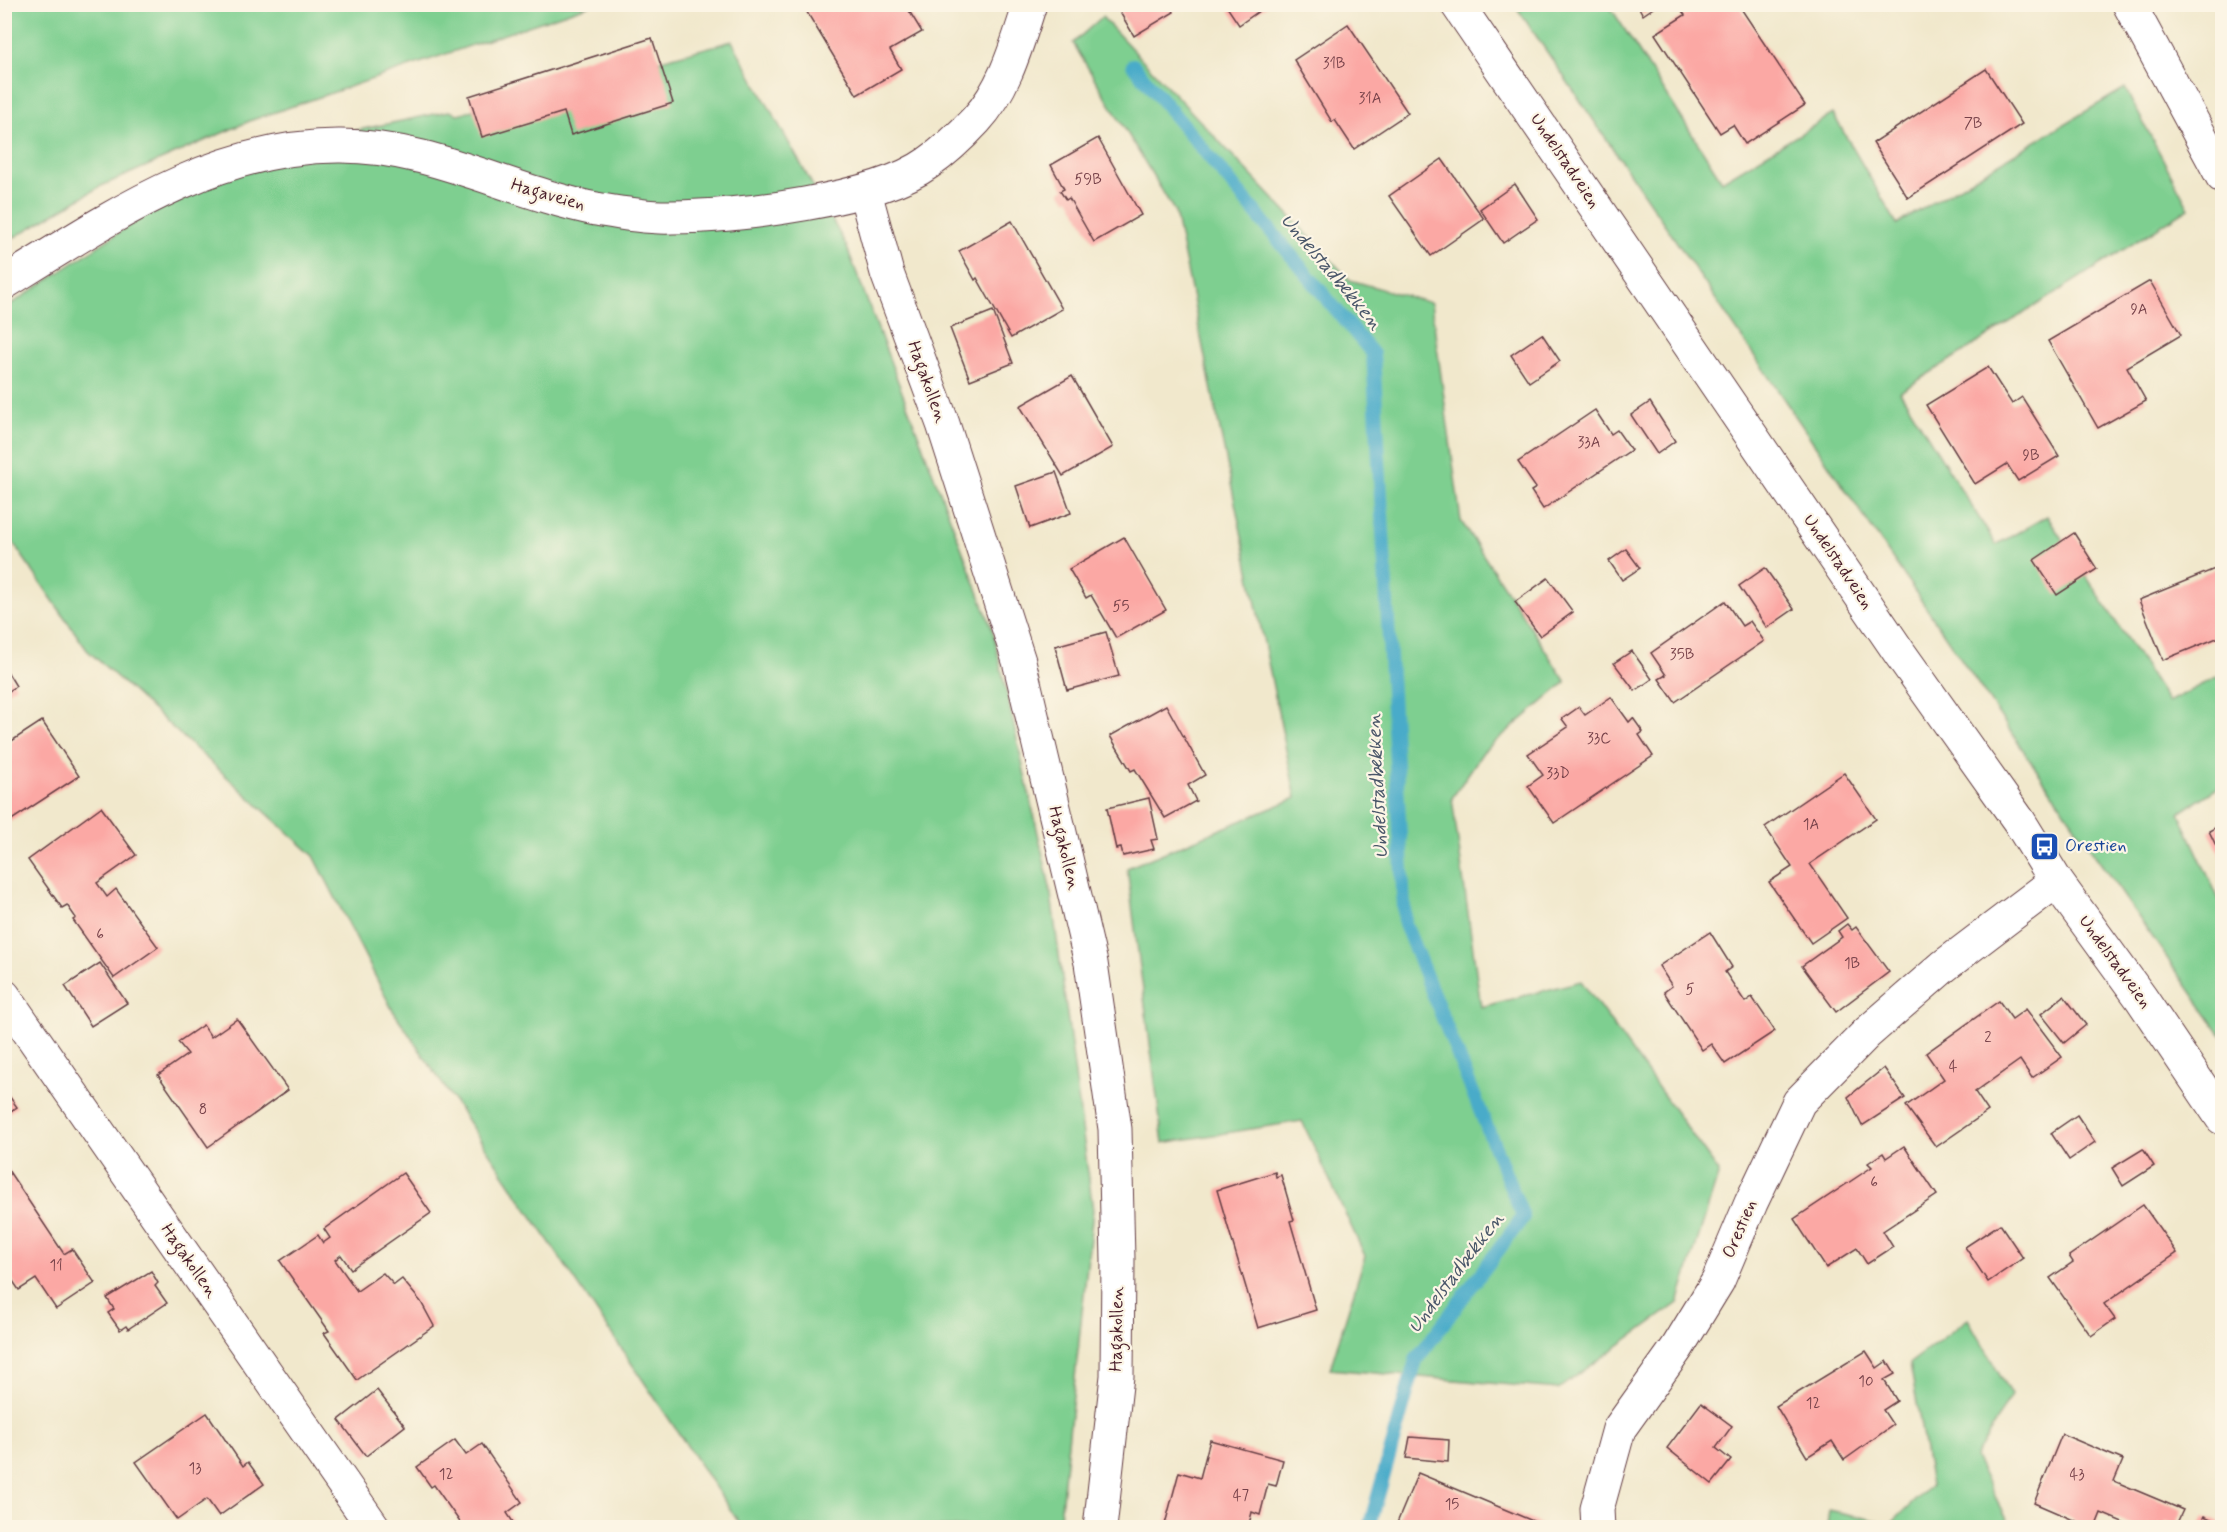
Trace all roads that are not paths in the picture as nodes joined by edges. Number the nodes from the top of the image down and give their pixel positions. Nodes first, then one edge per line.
1 (1030, 4) edge
2 (1457, 4) edge
3 (2129, 4) edge
4 (2223, 176) edge
5 (864, 192) junction
6 (4, 283) edge
7 (2056, 881) junction
8 (4, 996) edge
9 (2223, 1118) edge
10 (374, 1527) edge
11 (1100, 1527) edge
12 (1598, 1527) edge

1 - 5 street, Hagaveien
2 - 7 street, Undelstadveien
3 - 4 street
5 - 6 street, Hagaveien
5 - 11 street, Hagakollen
7 - 9 street, Undelstadveien
7 - 12 street, Orestien
8 - 10 street, Hagakollen

